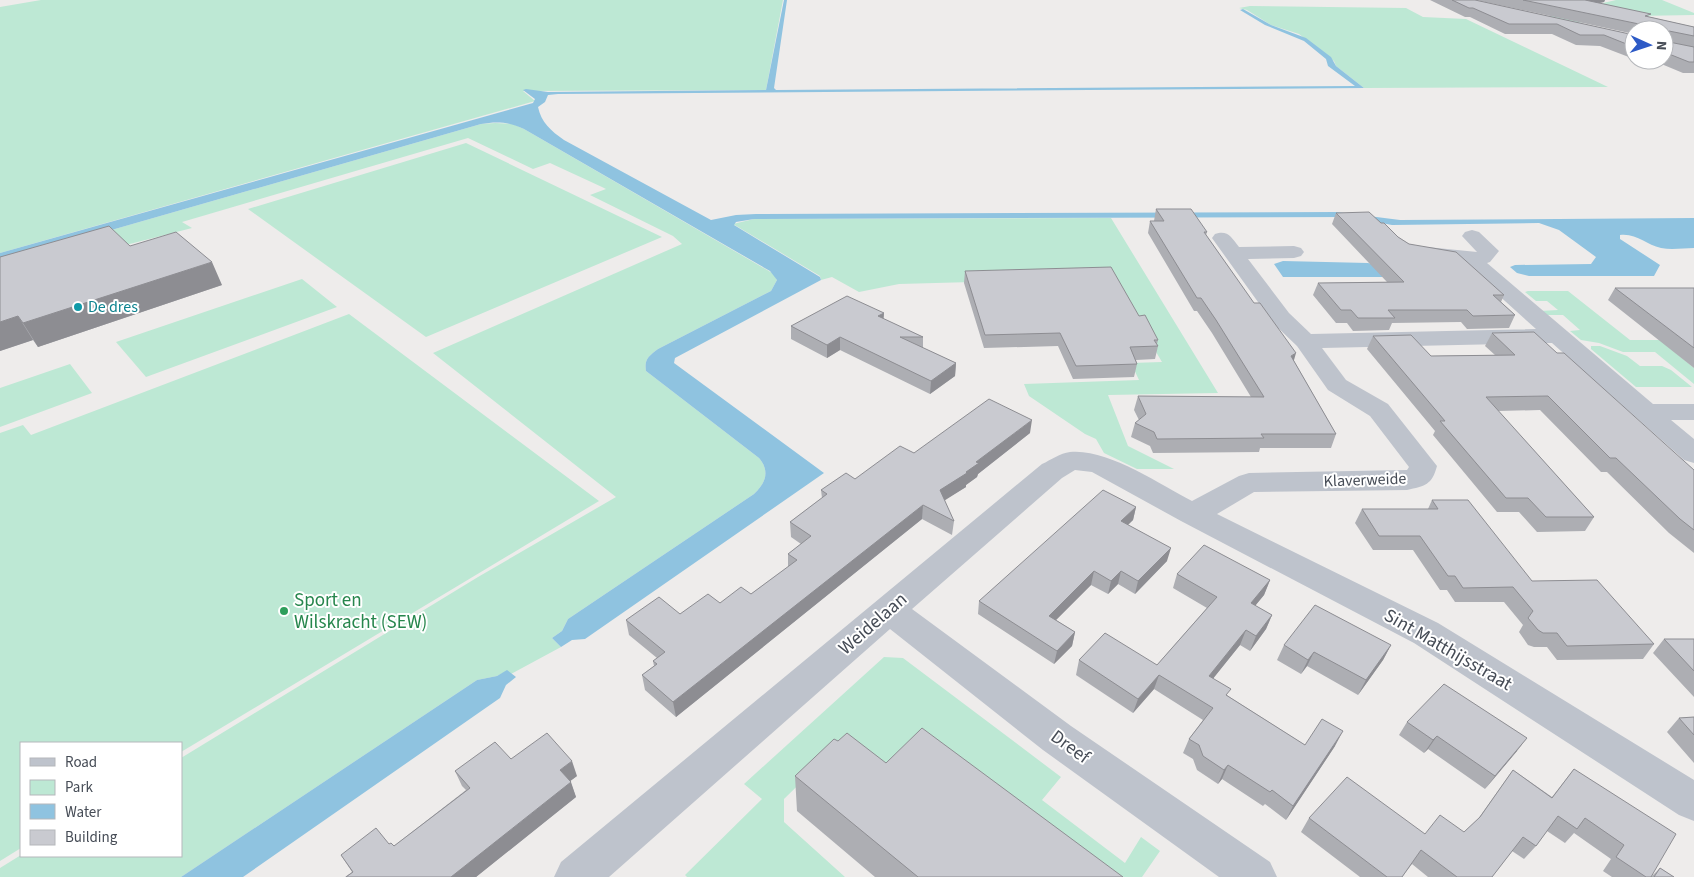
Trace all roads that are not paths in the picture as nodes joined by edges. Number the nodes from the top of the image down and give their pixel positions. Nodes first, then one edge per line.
1 (1472, 236) dead end
2 (1406, 248) edge
3 (1294, 252) dead end
4 (1470, 259) junction
5 (1558, 336) junction
6 (1305, 341) junction
7 (1646, 412) junction
8 (1694, 412) edge
9 (1694, 454) edge
10 (1192, 514) junction
11 (889, 610) junction
12 (1694, 802) edge
13 (581, 876) edge
14 (1255, 877) edge

1 - 4 street
2 - 4 street
3 - 6 street, Klaverweide
4 - 5 street
5 - 6 street
5 - 7 street
6 - 10 street, Klaverweide
7 - 8 street
7 - 9 street
10 - 11 street, Weidelaan
10 - 12 street, Sint Matthijsstraat
11 - 13 street, Weidelaan
11 - 14 street, Dreef

